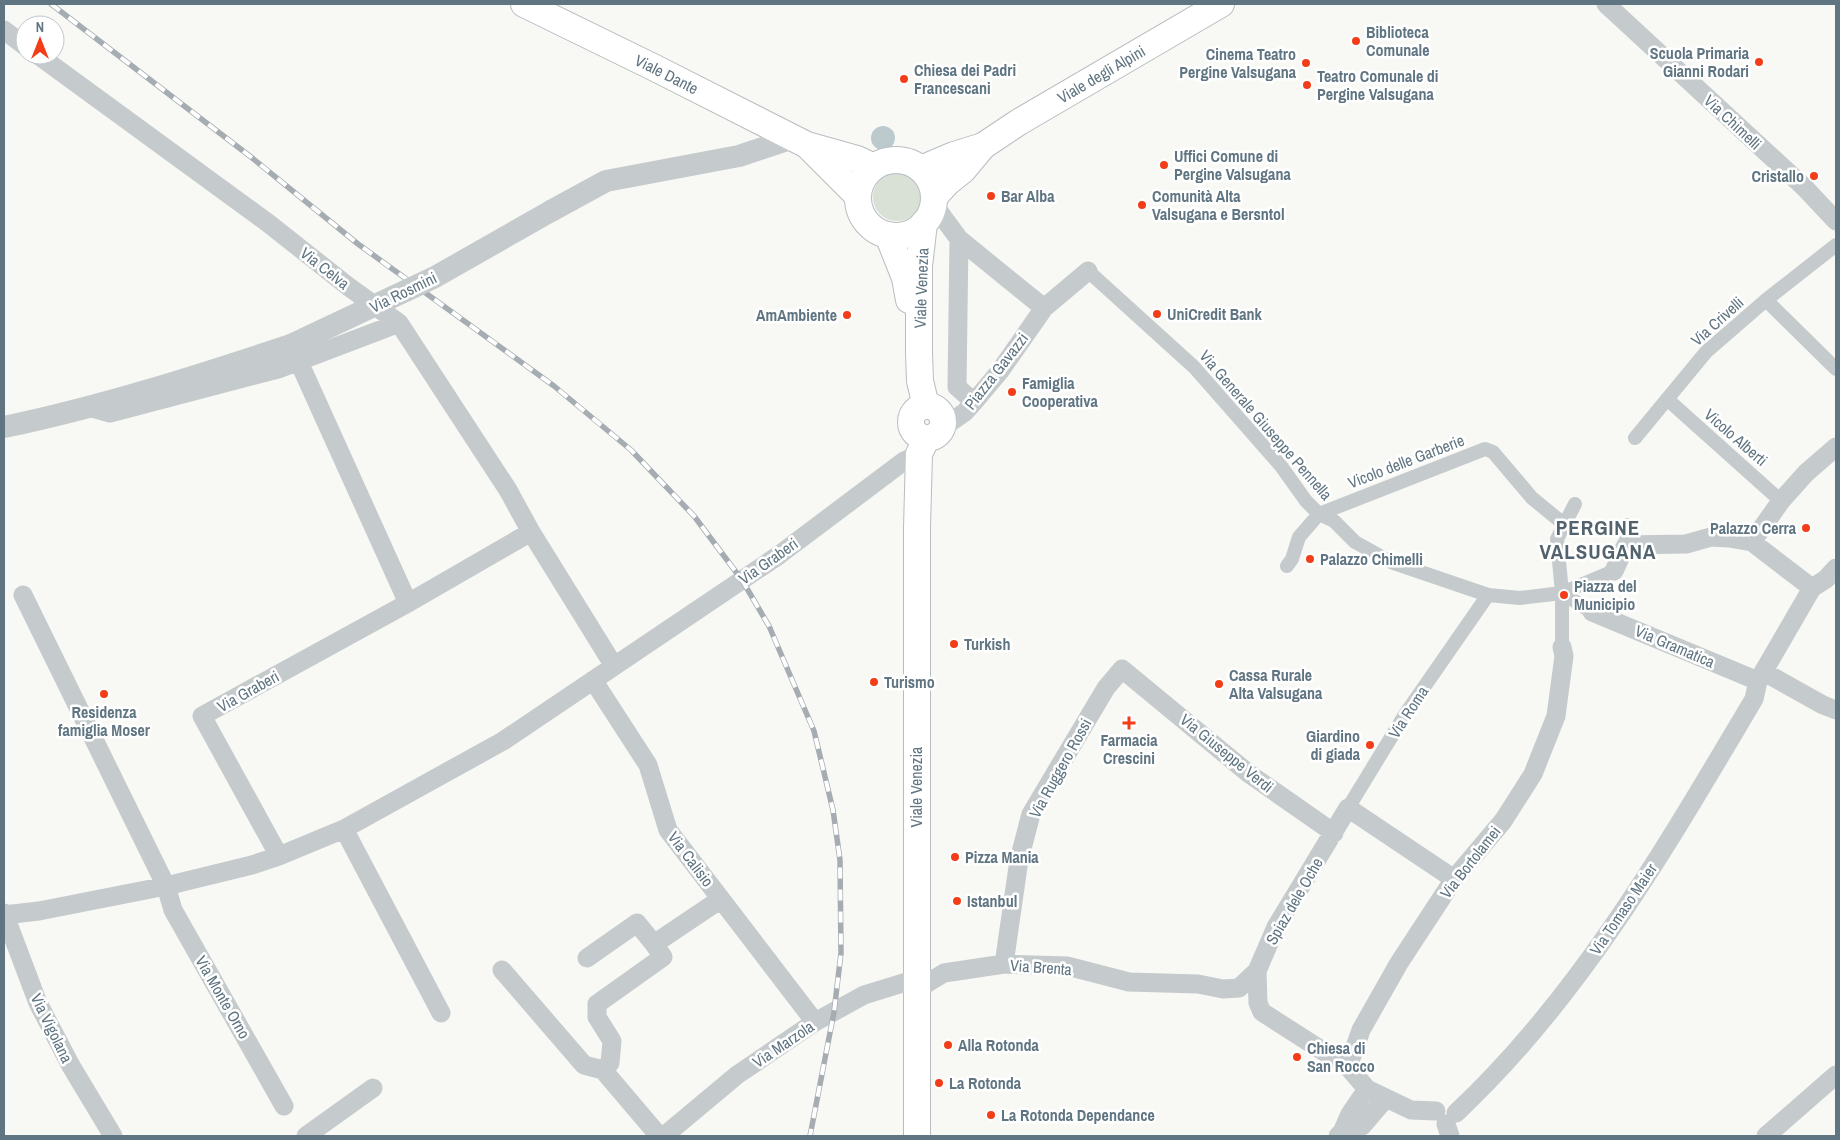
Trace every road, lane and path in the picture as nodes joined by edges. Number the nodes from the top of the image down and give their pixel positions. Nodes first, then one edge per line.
1 (524, 4) edge
2 (1221, 4) edge
3 (1606, 4) edge
4 (4, 30) edge
5 (15, 38) edge
6 (52, 65) edge
7 (800, 142) junction
8 (983, 146) junction
9 (874, 167) junction
10 (922, 169) junction
11 (858, 196) junction
12 (931, 208) junction
13 (1836, 221) edge
14 (888, 235) junction
15 (959, 239) junction
16 (1836, 245) edge
17 (1088, 271) joint
18 (1766, 300) junction
19 (1044, 308) junction
20 (399, 324) junction
21 (919, 352) junction
22 (295, 353) junction
23 (1836, 369) edge
24 (1666, 399) junction
25 (974, 402) junction
26 (4, 427) edge
27 (1635, 438) dead end
28 (929, 440) junction
29 (1836, 447) edge
30 (1782, 501) junction
31 (1575, 504) dead end
32 (1319, 514) junction
33 (1565, 525) junction
34 (1627, 526) dead end
35 (531, 532) junction
36 (1752, 542) junction
37 (1626, 545) junction
38 (1287, 566) dead end
39 (1836, 568) edge
40 (1614, 571) joint
41 (1812, 588) junction
42 (1562, 592) junction
43 (1488, 594) junction
44 (24, 595) dead end
45 (408, 603) junction
46 (1592, 612) joint
47 (1562, 647) joint
48 (614, 666) junction
49 (1122, 669) joint
50 (1761, 677) junction
51 (593, 680) junction
52 (1836, 710) edge
53 (1348, 808) junction
54 (344, 829) junction
55 (1334, 833) junction
56 (279, 856) junction
57 (1454, 879) junction
58 (166, 886) junction
59 (722, 899) junction
60 (4, 914) edge
61 (654, 944) junction
62 (587, 958) dead end
63 (1004, 964) junction
64 (502, 970) dead end
65 (1257, 971) junction
66 (916, 978) junction
67 (1168, 983) joint
68 (441, 1013) dead end
69 (815, 1022) junction
70 (1348, 1067) junction
71 (603, 1070) junction
72 (1836, 1075) edge
73 (372, 1088) dead end
74 (1367, 1089) junction
75 (1386, 1098) junction
76 (284, 1106) dead end
77 (1447, 1121) edge
78 (1340, 1134) edge
79 (113, 1136) edge
80 (306, 1136) edge
81 (659, 1136) edge
82 (664, 1136) edge
83 (917, 1136) edge
84 (1766, 1136) edge

1 - 7 main road, Viale Dante
2 - 8 main road, Viale degli Alpini
3 - 13 street, Via Chimelli
4 - 5 street
6 - 20 street, Via Celva
7 - 9 main road, Viale Dante
7 - 11 main road, Viale Dante
7 - 22 street, Via Rosmini, bridge
8 - 10 main road
8 - 12 main road
9 - 10 main road
9 - 11 main road
10 - 12 main road
11 - 14 main road
12 - 14 main road
12 - 15 street
12 - 21 main road, Viale Venezia
14 - 21 main road, Viale Venezia
15 - 19 street
15 - 25 street
16 - 18 street, Via Crivelli
17 - 19 street, Piazza Gavazzi
17 - 32 street, Via Generale Giuseppe Pennella
18 - 23 street
18 - 24 street, Via Crivelli
19 - 25 street, Piazza Gavazzi
20 - 22 street
20 - 35 street
21 - 28 main road, Viale Venezia
22 - 26 street, Via Rosmini
22 - 45 street
24 - 27 street, Via Crivelli
24 - 30 street, Vicolo Alberti
25 - 28 street, Piazza Gavazzi
28 - 48 street, Via Graberi
28 - 66 main road, Viale Venezia
29 - 30 street
30 - 36 street
31 - 33 street
32 - 33 street, Vicolo delle Garberie
32 - 38 street
32 - 43 street, Via Generale Giuseppe Pennella
33 - 42 street
34 - 37 street
35 - 45 street, Via Graberi
35 - 48 street
36 - 37 street
36 - 41 street
37 - 40 street
39 - 41 street
40 - 42 street
41 - 50 street, Via Tomaso Maier
42 - 43 street, Via Generale Giuseppe Pennella
42 - 46 street
42 - 47 street
43 - 53 street, Via Roma
44 - 58 street, Via Monte Orno
45 - 56 street, Via Graberi
46 - 50 street, Via Gramatica
47 - 57 street, Via Bortolamei
48 - 51 street, Via Graberi
49 - 55 street, Via Giuseppe Verdi
49 - 63 street, Via Ruggero Rossi
50 - 52 street, Via Gramatica
50 - 77 street, Via Tomaso Maier
51 - 54 street, Via Graberi
51 - 59 street, Via Calisio
53 - 55 street, Via Roma
53 - 57 street
54 - 56 street, Via Graberi
54 - 68 street
55 - 65 street, Spiaz dele Oche
56 - 58 street, Via Graberi
57 - 70 street, Via Bortolamei
58 - 60 street, Via Graberi
58 - 76 street, Via Monte Orno
59 - 61 street
59 - 69 street, Via Calisio
60 - 79 street, Via Vigolana
61 - 62 street
61 - 71 street
63 - 66 street, Via Brenta
63 - 67 street, Via Brenta
64 - 71 street
65 - 67 street, Spiaz dele Oche
65 - 70 street, Spiaz dele Oche
66 - 69 street, Via Marzola
66 - 83 main road, Viale Venezia
69 - 82 street, Via Marzola
70 - 74 street
71 - 81 street
72 - 84 street
73 - 80 street
74 - 75 street
74 - 78 street
75 - 77 street
75 - 78 street

